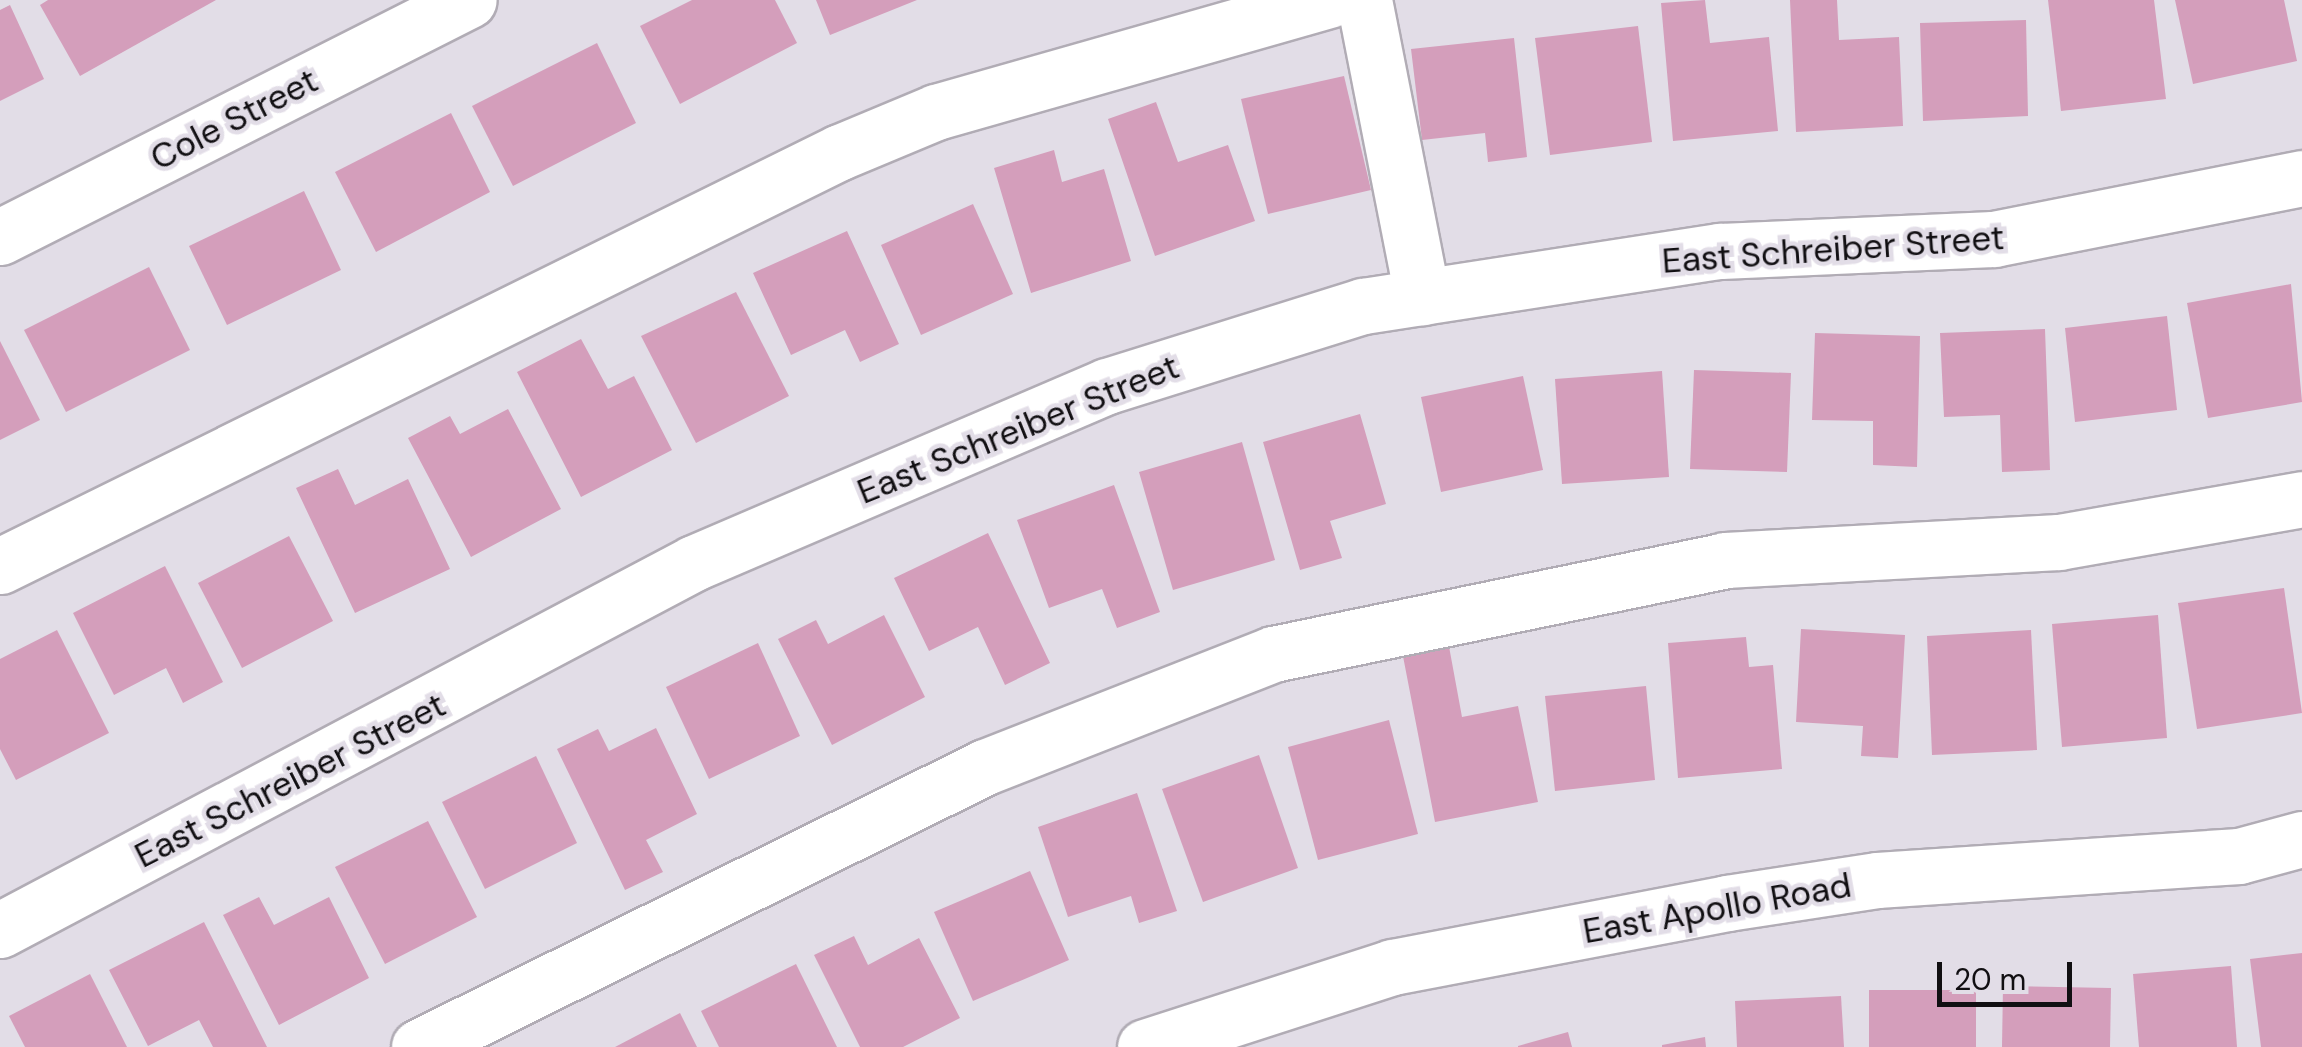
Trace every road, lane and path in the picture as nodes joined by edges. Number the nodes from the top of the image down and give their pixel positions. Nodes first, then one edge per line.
1 (469, 0) edge
2 (1329, 0) edge
3 (1364, 0) edge
4 (2302, 178) edge
5 (0, 237) edge
6 (1422, 297) junction
7 (2302, 498) edge
8 (0, 566) edge
9 (2302, 839) edge
10 (0, 930) edge
11 (418, 1047) edge
12 (1145, 1047) edge

1 - 5 street, Cole Street
2 - 8 street
3 - 6 street
4 - 6 street, East Schreiber Street
6 - 10 street, East Schreiber Street
7 - 11 street
9 - 12 street, East Apollo Road

